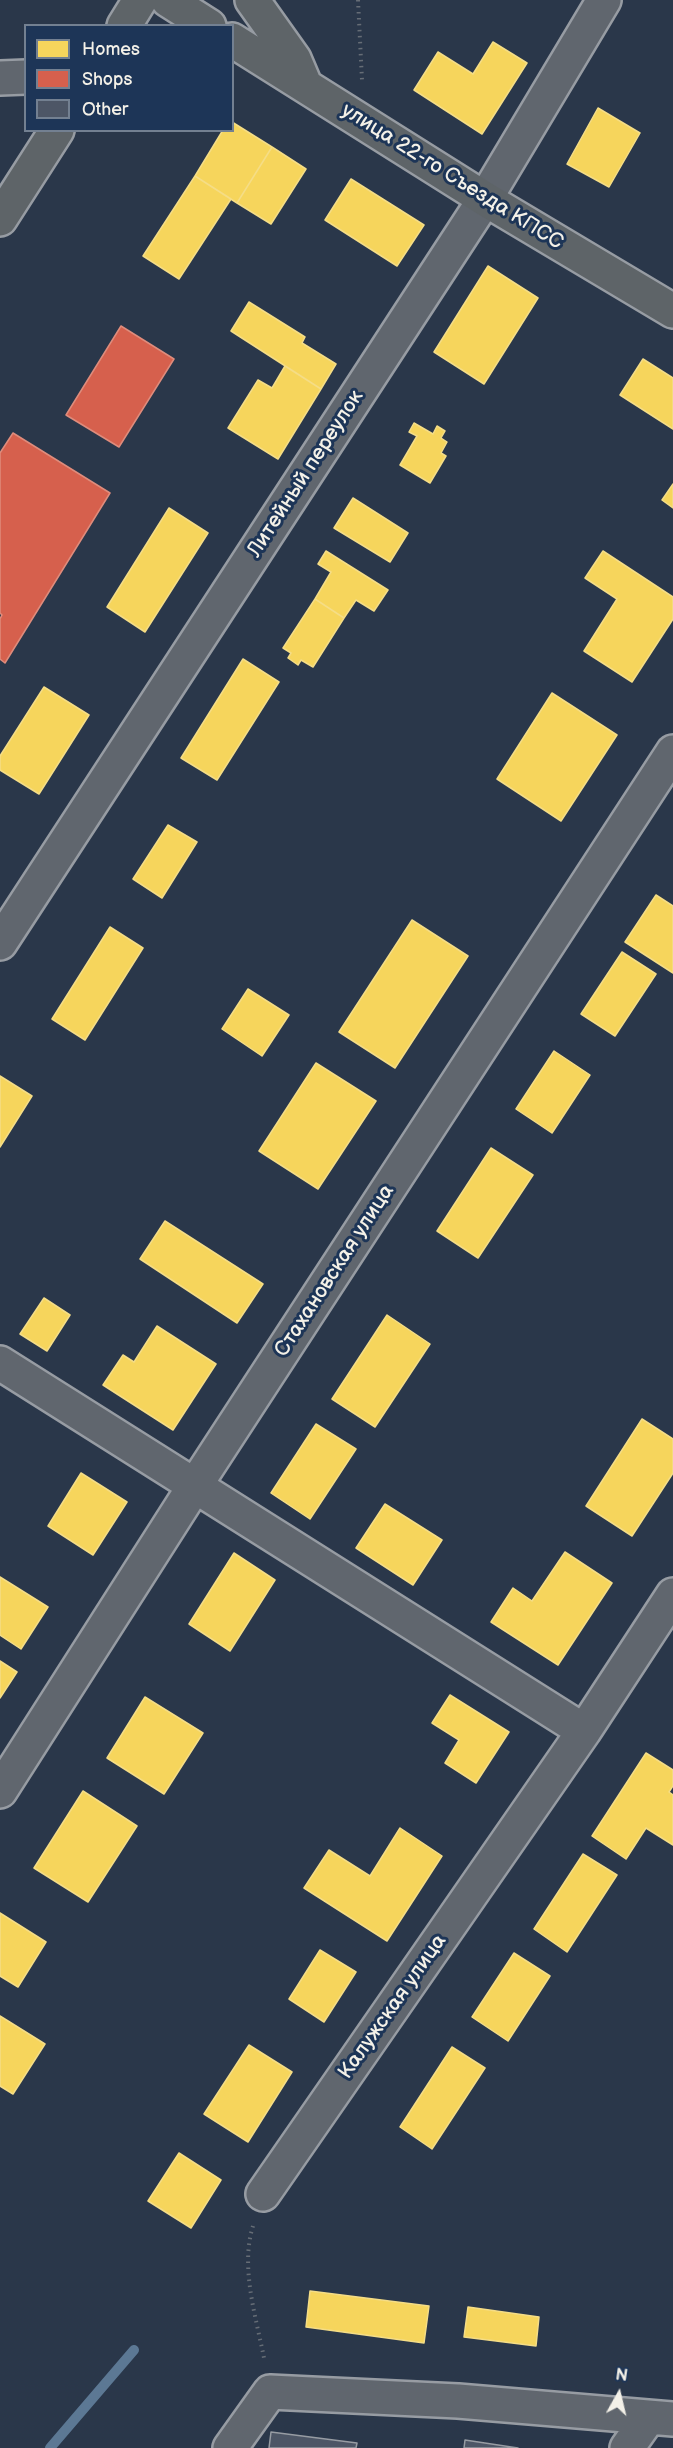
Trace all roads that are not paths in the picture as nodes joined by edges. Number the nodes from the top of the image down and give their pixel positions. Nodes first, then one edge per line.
1 (140, 0) edge
2 (168, 0) edge
3 (252, 0) edge
4 (604, 0) edge
5 (125, 24) edge
6 (206, 24) edge
7 (234, 41) edge
8 (24, 77) edge
9 (0, 78) edge
10 (305, 85) junction
11 (56, 132) edge
12 (485, 199) junction
13 (0, 219) edge
14 (673, 311) edge
15 (673, 752) edge
16 (0, 943) edge
17 (0, 1363) edge
18 (194, 1487) junction
19 (673, 1595) edge
20 (584, 1731) junction
21 (0, 1791) edge
22 (263, 2194) road end
23 (661, 2418) edge
24 (230, 2448) edge
25 (627, 2448) edge

1 - 5 main road
2 - 6 main road
3 - 10 main road
4 - 12 street, Литейный переулок
7 - 10 main road, улица 22-го Съезда КПСС
8 - 9 street
10 - 12 main road, улица 22-го Съезда КПСС
11 - 13 main road
12 - 14 main road, улица 22-го Съезда КПСС
12 - 16 street, Литейный переулок
15 - 18 street, Стахановская улица
17 - 18 street
18 - 20 street
18 - 21 street, Стахановская улица
19 - 20 street, Калужская улица
20 - 22 street, Калужская улица
23 - 24 street
23 - 25 street

